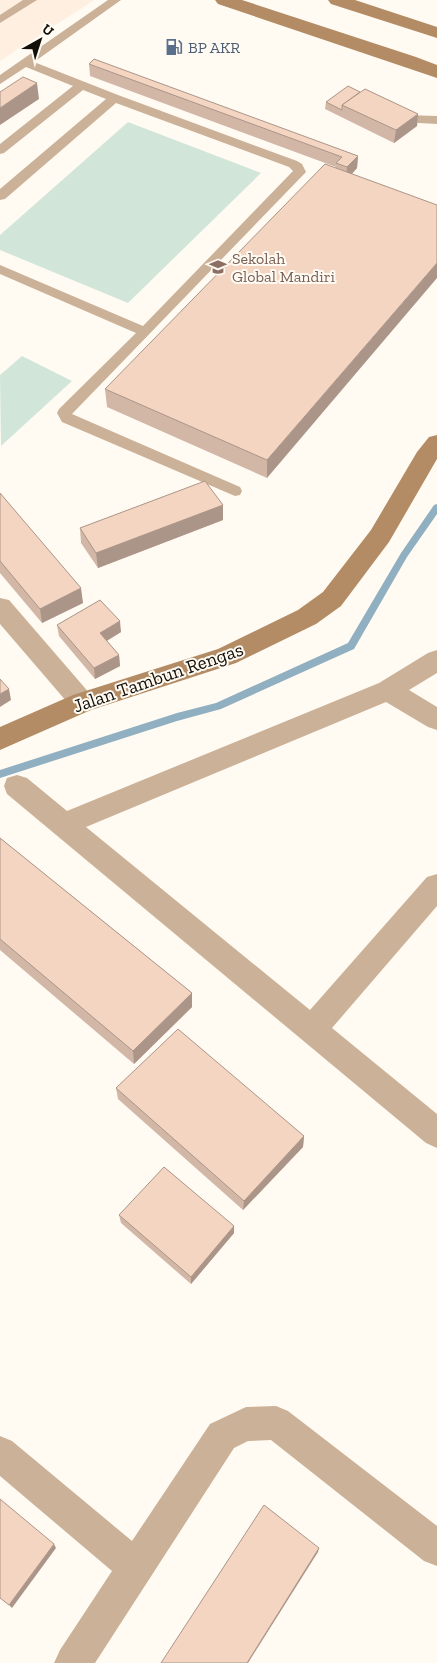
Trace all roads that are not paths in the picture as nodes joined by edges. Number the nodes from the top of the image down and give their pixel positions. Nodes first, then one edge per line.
1 (31, 0) edge
2 (115, 0) edge
3 (224, 0) edge
4 (337, 0) edge
5 (0, 20) edge
6 (437, 33) edge
7 (409, 61) junction
8 (26, 63) junction
9 (437, 72) edge
10 (0, 80) edge
11 (81, 85) junction
12 (114, 98) junction
13 (406, 119) edge
14 (437, 120) edge
15 (0, 150) edge
16 (0, 196) edge
17 (0, 269) edge
18 (145, 332) junction
19 (437, 443) edge
20 (235, 491) dead end
21 (0, 607) edge
22 (437, 660) edge
23 (388, 690) junction
24 (82, 702) junction
25 (437, 720) edge
26 (0, 738) edge
27 (17, 786) dead end
28 (64, 824) junction
29 (437, 886) edge
30 (312, 1029) junction
31 (437, 1133) edge
32 (0, 1453) edge
33 (437, 1548) edge
34 (136, 1566) junction
35 (73, 1663) edge

1 - 5 lane
2 - 8 lane
3 - 7 street
4 - 6 street
6 - 7 street
7 - 9 street
8 - 10 lane
8 - 11 lane
11 - 12 lane
11 - 15 lane
12 - 16 lane
12 - 18 lane
13 - 14 lane
17 - 18 lane
18 - 20 lane
19 - 24 street, Jalan Tambun Rengas
21 - 24 street
22 - 23 street
23 - 25 street
23 - 28 street
24 - 26 street, Jalan Tambun Rengas
27 - 28 street
28 - 30 street
29 - 30 street
30 - 31 street
32 - 34 street
33 - 34 street
34 - 35 street

